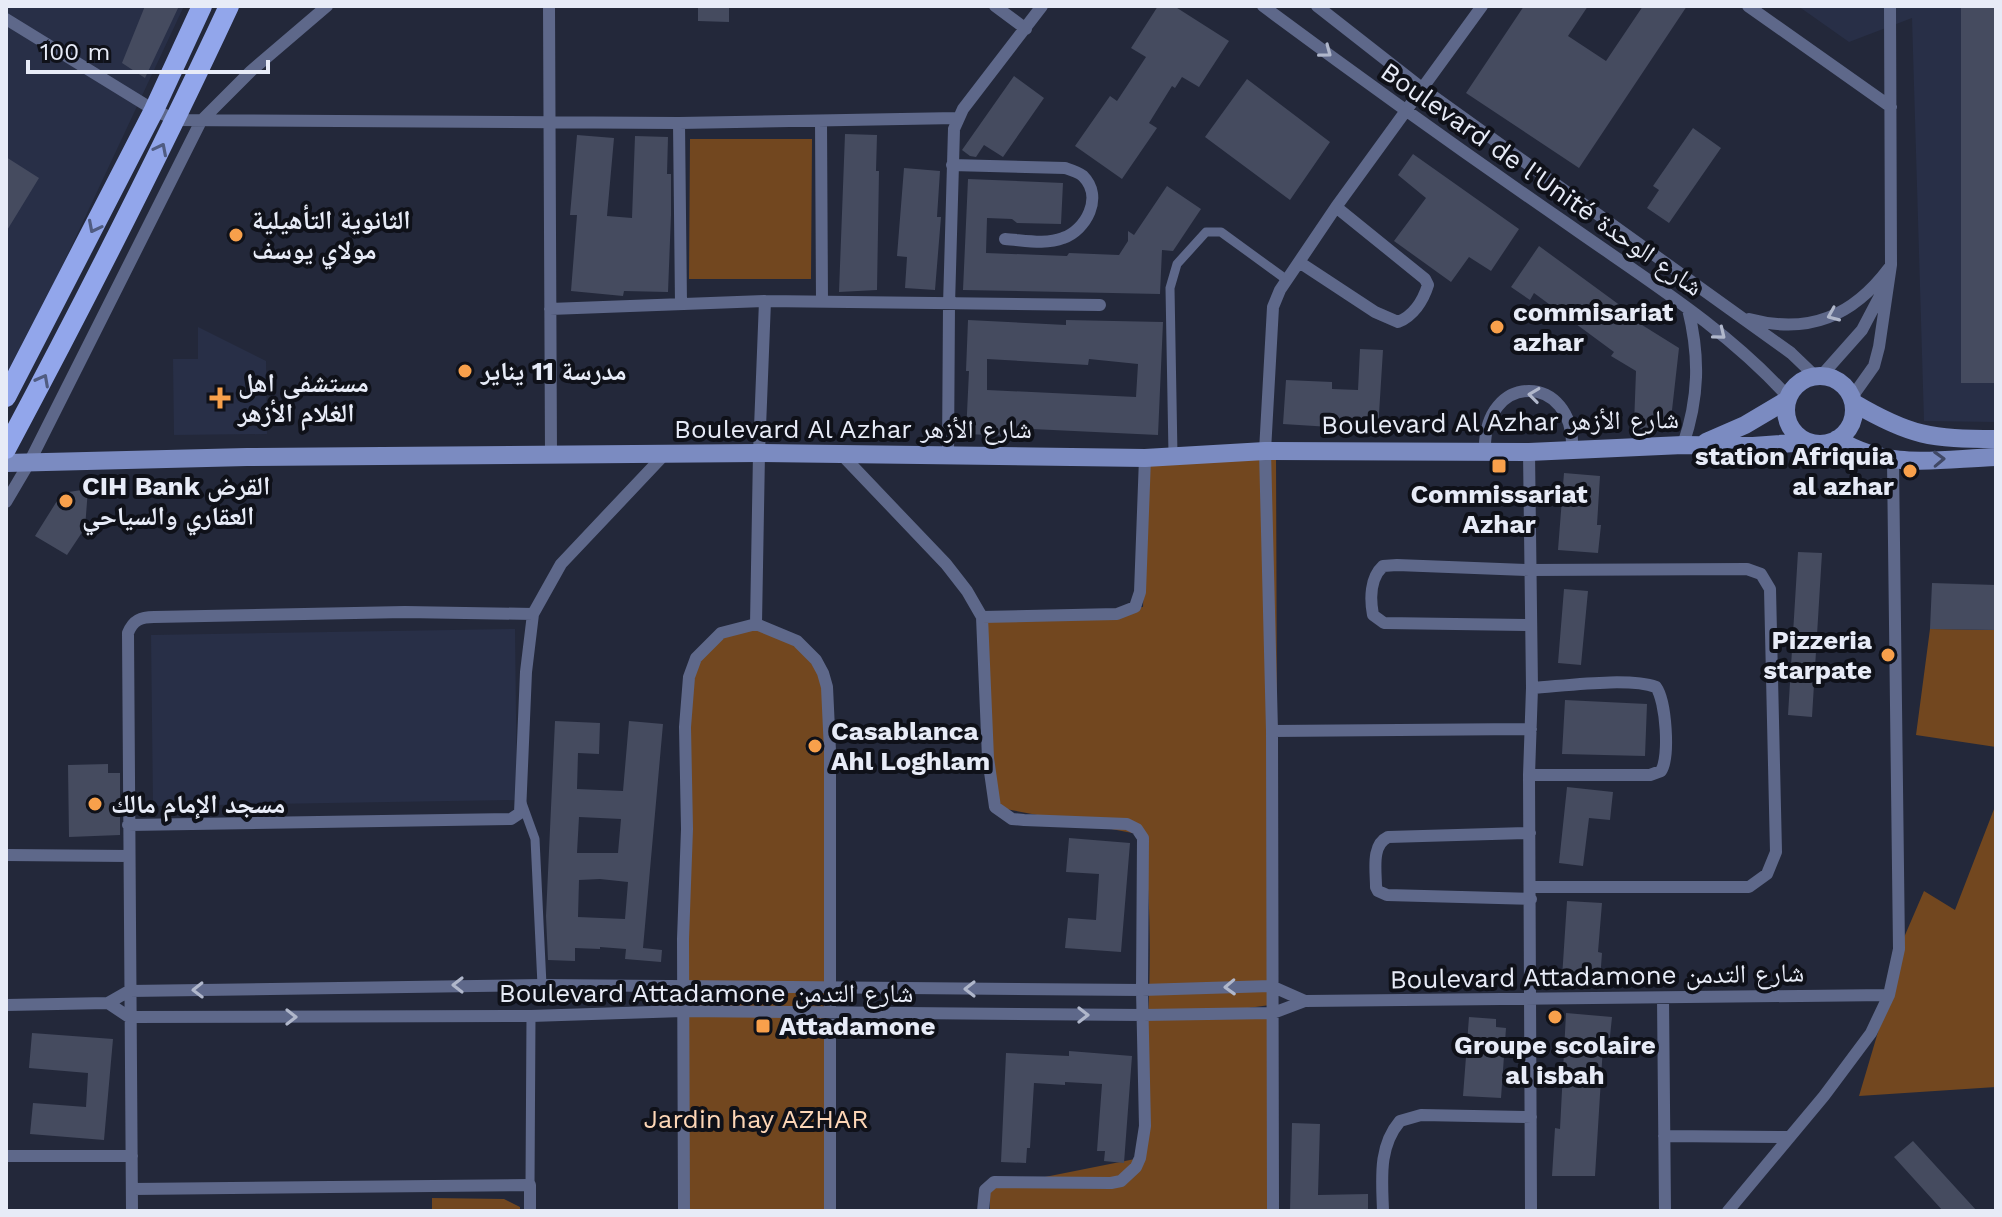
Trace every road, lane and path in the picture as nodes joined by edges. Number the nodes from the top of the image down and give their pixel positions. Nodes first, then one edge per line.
1 (202, 6) edge
2 (229, 6) edge
3 (327, 6) edge
4 (549, 6) edge
5 (995, 6) edge
6 (1042, 6) edge
7 (1263, 6) edge
8 (1317, 6) edge
9 (1482, 6) edge
10 (1748, 6) edge
11 (1890, 6) edge
12 (6, 19) edge
13 (1026, 29) junction
14 (1423, 89) junction
15 (1891, 107) junction
16 (154, 110) junction
17 (1407, 112) junction
18 (957, 118) junction
19 (176, 120) junction
20 (201, 121) junction
21 (821, 121) junction
22 (550, 123) junction
23 (679, 123) junction
24 (952, 165) junction
25 (1336, 207) junction
26 (1005, 239) dead end
27 (1299, 262) junction
28 (1890, 271) junction
29 (1287, 280) junction
30 (765, 301) junction
31 (822, 302) junction
32 (681, 304) junction
33 (949, 305) junction
34 (1100, 305) dead end
35 (550, 309) junction
36 (1688, 309) junction
37 (1740, 317) junction
38 (1818, 376) junction
39 (6, 397) edge
40 (1788, 398) junction
41 (1853, 400) junction
42 (1837, 439) junction
43 (1996, 439) edge
44 (1807, 442) junction
45 (1692, 444) junction
46 (6, 449) edge
47 (1572, 450) junction
48 (1265, 451) junction
49 (1485, 452) junction
50 (1529, 452) junction
51 (759, 453) junction
52 (665, 454) junction
53 (551, 455) junction
54 (948, 455) junction
55 (1173, 455) junction
56 (843, 456) junction
57 (1996, 457) edge
58 (1145, 458) junction
59 (1893, 461) junction
60 (6, 463) edge
61 (29, 463) junction
62 (6, 502) edge
63 (1529, 570) junction
64 (533, 614) junction
65 (982, 617) junction
66 (756, 624) junction
67 (1531, 625) junction
68 (1532, 688) junction
69 (1531, 729) junction
70 (1272, 731) junction
71 (1529, 775) junction
72 (521, 802) junction
73 (128, 825) junction
74 (1530, 833) junction
75 (6, 855) edge
76 (129, 856) junction
77 (1531, 893) junction
78 (683, 984) junction
79 (542, 985) junction
80 (1271, 986) junction
81 (829, 988) junction
82 (1142, 990) junction
83 (129, 991) junction
84 (1889, 995) junction
85 (1663, 998) junction
86 (1530, 1000) junction
87 (1305, 1001) junction
88 (108, 1003) junction
89 (6, 1005) edge
90 (683, 1011) junction
91 (829, 1013) junction
92 (1273, 1013) junction
93 (1143, 1015) junction
94 (531, 1016) junction
95 (129, 1017) junction
96 (1531, 1117) junction
97 (1664, 1136) junction
98 (1790, 1137) junction
99 (6, 1156) edge
100 (132, 1156) junction
101 (530, 1185) junction
102 (132, 1189) junction
103 (132, 1211) edge
104 (530, 1211) edge
105 (684, 1211) edge
106 (830, 1211) edge
107 (983, 1211) edge
108 (1273, 1211) edge
109 (1383, 1211) edge
110 (1531, 1211) edge
111 (1665, 1211) edge
112 (1728, 1211) edge

1 - 16 main road
2 - 19 main road
3 - 20 street
4 - 22 street
5 - 13 street
6 - 13 street
7 -> 17 street, Boulevard de l'Unité شارع الوحدة
8 - 14 street, Boulevard de l'Unité شارع الوحدة
9 - 14 street
10 - 15 street
11 - 15 street
12 - 16 street
13 - 18 street
14 - 17 street
14 - 37 street, Boulevard de l'Unité شارع الوحدة
15 - 28 street
16 - 19 street
16 -> 39 main road
17 - 25 street
17 - 36 street, Boulevard de l'Unité شارع الوحدة
18 - 21 street
18 - 24 street
19 - 20 street
46 -> 19 main road
20 - 22 street
20 - 61 street
21 - 23 street
21 - 31 street
22 - 23 street
22 - 35 street
23 - 32 street
24 - 26 street
24 - 33 street
25 - 27 street
25 - 27 street
27 - 29 street
28 -> 37 street
28 - 38 street
28 - 41 street
29 - 48 street
29 - 55 street
30 - 31 street
30 - 32 street
30 - 51 street
31 - 33 street
32 - 35 street
33 - 34 street
33 - 54 street
35 - 53 street
36 -> 40 street, Boulevard de l'Unité شارع الوحدة
36 - 45 street
37 - 38 street, Boulevard de l'Unité شارع الوحدة
38 - 40 main road
38 - 41 main road
40 - 44 main road
40 - 45 main road, Boulevard Al Azhar شارع الأزهر
41 - 42 main road
41 - 43 main road
42 - 44 main road
42 - 59 main road
44 - 45 main road, Boulevard Al Azhar شارع الأزهر
45 - 47 main road, Boulevard Al Azhar شارع الأزهر
47 -> 49 street
47 - 50 main road, Boulevard Al Azhar شارع الأزهر
48 - 49 main road, Boulevard Al Azhar شارع الأزهر
48 - 55 main road, Boulevard Al Azhar شارع الأزهر
48 - 70 street
49 - 50 main road, Boulevard Al Azhar شارع الأزهر
50 - 63 street
51 - 52 main road, Boulevard Al Azhar شارع الأزهر
51 - 56 main road, Boulevard Al Azhar شارع الأزهر
51 - 66 street
52 - 53 main road, Boulevard Al Azhar شارع الأزهر
52 - 64 street
53 - 61 main road, Boulevard Al Azhar شارع الأزهر
54 - 56 main road, Boulevard Al Azhar شارع الأزهر
54 - 58 main road, Boulevard Al Azhar شارع الأزهر
55 - 58 main road, Boulevard Al Azhar شارع الأزهر
56 - 65 street
59 -> 57 main road
58 - 65 street
59 - 84 street
60 - 61 main road, Boulevard Al Azhar شارع الأزهر
61 - 62 street
63 - 67 street
63 - 67 street
63 - 77 street
64 - 72 street
64 - 73 street
65 - 82 street
66 - 78 street
66 - 81 street
67 - 68 street
68 - 69 street
68 - 71 street
69 - 70 street
69 - 71 street
70 - 80 street
71 - 74 street
72 - 73 street
72 - 79 street
73 - 76 street
74 - 77 street
74 - 77 street
75 - 76 street
76 - 83 street
77 - 86 street
78 - 79 street, Boulevard Attadamone شارع التدمن
78 - 81 street, Boulevard Attadamone شارع التدمن
78 - 90 street
79 -> 83 street, Boulevard Attadamone شارع التدمن
80 -> 82 street, Boulevard Attadamone شارع التدمن
80 - 87 street, Boulevard Attadamone شارع التدمن
80 - 92 street
82 -> 81 street, Boulevard Attadamone شارع التدمن
81 - 91 street
82 - 93 street
83 - 88 street, Boulevard Attadamone شارع التدمن
83 - 95 street
84 - 85 street, Boulevard Attadamone شارع التدمن
84 - 98 street
85 - 86 street, Boulevard Attadamone شارع التدمن
85 - 97 street
86 - 87 street, Boulevard Attadamone شارع التدمن
86 - 96 street
87 - 92 street, Boulevard Attadamone شارع التدمن
88 - 89 street, Boulevard Attadamone شارع التدمن
88 - 95 street
90 - 91 street, Boulevard Attadamone شارع التدمن
90 - 94 street, Boulevard Attadamone شارع التدمن
90 - 105 street
91 -> 93 street, Boulevard Attadamone شارع التدمن
91 - 106 street
92 - 93 street, Boulevard Attadamone شارع التدمن
92 - 108 street
93 - 107 street
95 -> 94 street, Boulevard Attadamone شارع التدمن
94 - 101 street
95 - 100 street
96 - 109 street
96 - 110 street
97 - 98 street
97 - 111 street
98 - 112 street
99 - 100 street
100 - 102 street
101 - 102 street
101 - 104 street
102 - 103 street

